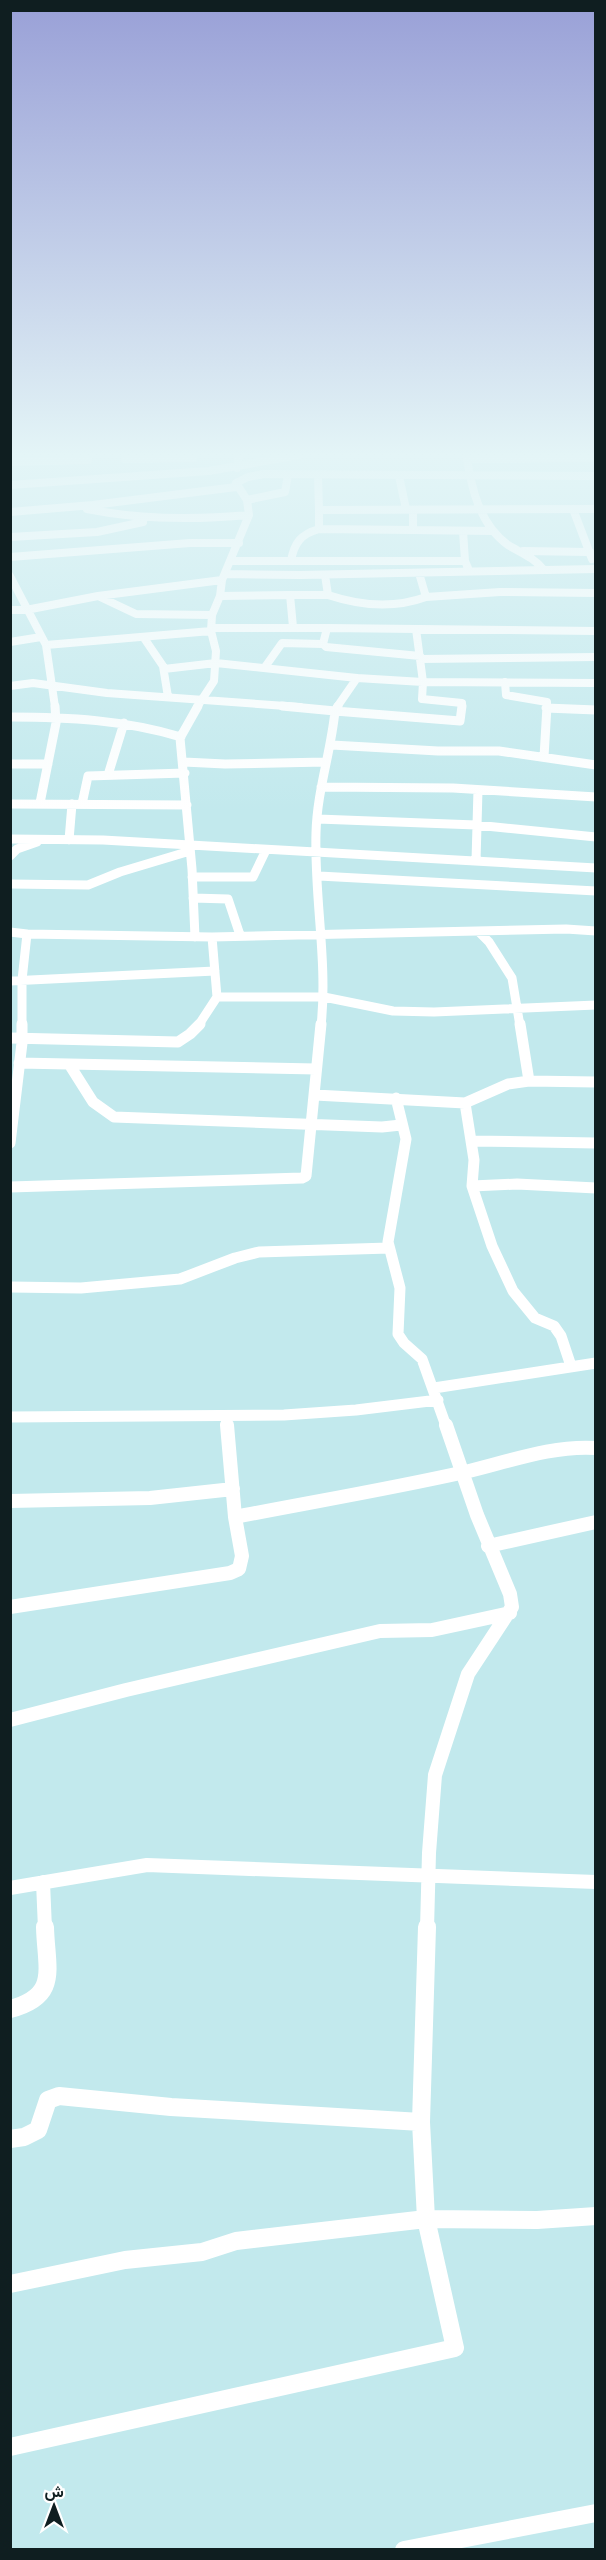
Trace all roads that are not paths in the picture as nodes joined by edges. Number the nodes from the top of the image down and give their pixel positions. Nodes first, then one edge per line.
1 (226, 572) edge
2 (445, 572) edge
3 (418, 573) junction
4 (277, 575) joint
5 (325, 575) junction
6 (10, 576) edge
7 (224, 577) junction
8 (14, 588) edge
9 (596, 593) edge
10 (290, 595) junction
11 (328, 595) junction
12 (98, 596) junction
13 (220, 596) junction
14 (426, 597) junction
15 (10, 610) edge
16 (26, 610) junction
17 (10, 615) edge
18 (212, 615) junction
19 (35, 622) junction
20 (293, 627) junction
21 (327, 628) junction
22 (211, 629) junction
23 (416, 629) junction
24 (596, 632) edge
25 (144, 638) junction
26 (44, 641) junction
27 (10, 642) edge
28 (323, 644) junction
29 (596, 657) edge
30 (420, 658) junction
31 (216, 663) junction
32 (264, 667) junction
33 (164, 669) junction
34 (357, 678) junction
35 (423, 682) junction
36 (505, 682) junction
37 (596, 682) edge
38 (10, 686) edge
39 (54, 688) junction
40 (168, 697) junction
41 (204, 699) junction
42 (546, 708) junction
43 (596, 710) edge
44 (335, 711) junction
45 (10, 717) edge
46 (56, 717) junction
47 (124, 723) junction
48 (181, 737) junction
49 (332, 745) junction
50 (544, 757) junction
51 (184, 762) junction
52 (325, 762) junction
53 (10, 764) edge
54 (48, 764) junction
55 (596, 765) edge
56 (185, 773) junction
57 (108, 775) junction
58 (321, 787) junction
59 (478, 790) junction
60 (596, 797) edge
61 (10, 804) edge
62 (40, 804) junction
63 (72, 804) junction
64 (82, 804) junction
65 (187, 805) junction
66 (318, 819) junction
67 (476, 825) junction
68 (596, 837) edge
69 (10, 839) edge
70 (46, 839) junction
71 (69, 840) junction
72 (190, 848) junction
73 (266, 850) junction
74 (318, 854) junction
75 (10, 856) edge
76 (476, 861) junction
77 (596, 868) edge
78 (319, 876) junction
79 (192, 877) junction
80 (10, 884) edge
81 (596, 891) edge
82 (193, 898) junction
83 (478, 931) junction
84 (10, 932) edge
85 (596, 932) edge
86 (27, 934) junction
87 (240, 935) junction
88 (319, 936) junction
89 (195, 937) junction
90 (212, 937) junction
91 (215, 971) junction
92 (16, 980) edge
93 (217, 997) junction
94 (324, 997) junction
95 (596, 1005) edge
96 (518, 1007) junction
97 (16, 1038) edge
98 (20, 1063) junction
99 (69, 1064) junction
100 (316, 1069) junction
101 (529, 1081) junction
102 (596, 1082) edge
103 (315, 1095) junction
104 (396, 1098) junction
105 (13, 1102) edge
106 (465, 1103) junction
107 (312, 1125) junction
108 (401, 1125) junction
109 (471, 1141) junction
110 (10, 1143) edge
111 (596, 1143) edge
112 (472, 1186) junction
113 (10, 1187) edge
114 (596, 1188) edge
115 (389, 1248) junction
116 (10, 1287) edge
117 (596, 1363) edge
118 (571, 1366) junction
119 (436, 1394) junction
120 (226, 1416) junction
121 (10, 1418) edge
122 (596, 1448) edge
123 (463, 1472) junction
124 (233, 1489) junction
125 (10, 1502) edge
126 (235, 1517) junction
127 (596, 1522) edge
128 (488, 1546) junction
129 (10, 1607) edge
130 (510, 1613) junction
131 (10, 1720) edge
132 (430, 1877) junction
133 (43, 1882) junction
134 (596, 1882) edge
135 (10, 1888) edge
136 (10, 2009) edge
137 (421, 2122) junction
138 (10, 2139) edge
139 (596, 2216) edge
140 (426, 2219) junction
141 (10, 2284) edge
142 (10, 2447) edge
143 (596, 2513) edge
144 (404, 2550) edge

1 - 7 street
2 - 3 street
3 - 5 street
3 - 14 street
4 - 5 street
4 - 7 street
5 - 11 street
6 - 8 street
7 - 12 street
7 - 13 street
8 - 16 street
9 - 14 street
10 - 11 street
10 - 13 street
10 - 20 street
11 - 14 street
12 - 16 street
12 - 18 street
13 - 18 street
15 - 16 street
16 - 19 street
17 - 19 street
18 - 22 street
19 - 26 street
20 - 21 street
20 - 22 street
21 - 23 street
21 - 28 street
22 - 25 street
22 - 31 street
23 - 24 street
23 - 30 street
25 - 26 street
25 - 33 street
26 - 27 street
26 - 39 street
28 - 30 street
28 - 32 street
29 - 30 street
30 - 35 street
31 - 32 street
31 - 33 street
31 - 41 street
32 - 34 street
33 - 40 street
34 - 35 street
34 - 44 street
35 - 36 street
35 - 44 street
36 - 37 street
36 - 42 street
38 - 39 street
39 - 40 street
39 - 46 street
40 - 41 street
41 - 44 street
41 - 48 street
42 - 43 street
42 - 50 street
44 - 49 street
45 - 46 street
46 - 47 street
46 - 54 street
47 - 48 street
47 - 57 street
48 - 51 street
49 - 50 street
49 - 52 street
50 - 55 street
51 - 52 street
51 - 56 street
52 - 58 street
53 - 54 street
54 - 62 street
56 - 57 street
56 - 65 street
57 - 64 street
58 - 59 street
58 - 66 street
59 - 60 street
59 - 67 street
61 - 62 street
62 - 63 street
63 - 64 street
63 - 71 street
64 - 65 street
65 - 72 street
66 - 67 street
66 - 74 street
67 - 68 street
67 - 76 street
69 - 70 street
70 - 71 street
70 - 75 street
71 - 72 street
72 - 73 street
72 - 79 street
72 - 80 street
73 - 74 street
73 - 79 street
74 - 76 street
74 - 78 street
76 - 77 street
78 - 81 street
78 - 88 street
79 - 82 street
82 - 87 street
82 - 89 street
83 - 85 street
83 - 88 street
83 - 96 street
84 - 86 street
86 - 89 street
86 - 92 street
87 - 88 street
87 - 90 street
88 - 94 street
89 - 90 street
90 - 91 street
91 - 92 street
91 - 93 street
92 - 97 street
93 - 94 street
93 - 97 street
94 - 96 street
94 - 100 street
95 - 96 street
96 - 101 street
97 - 98 street
98 - 99 street
98 - 105 street
99 - 100 street
99 - 107 street
100 - 103 street
101 - 102 street
101 - 106 street
103 - 104 street
103 - 107 street
104 - 106 street
104 - 108 street
105 - 110 street
106 - 109 street
107 - 108 street
107 - 113 street
108 - 115 street
109 - 111 street
109 - 112 street
112 - 114 street
112 - 118 street
115 - 116 street
115 - 119 street
117 - 118 street
118 - 119 street
119 - 120 street
119 - 123 street
120 - 121 street
120 - 124 street
122 - 123 street
123 - 126 street
123 - 128 street
124 - 125 street
124 - 126 street
126 - 129 street
127 - 128 street
128 - 130 street
130 - 131 street
130 - 132 street
132 - 133 street
132 - 134 street
132 - 137 street
133 - 135 street
133 - 136 street
137 - 138 street
137 - 140 street
139 - 140 street
140 - 141 street
140 - 142 street
143 - 144 street

